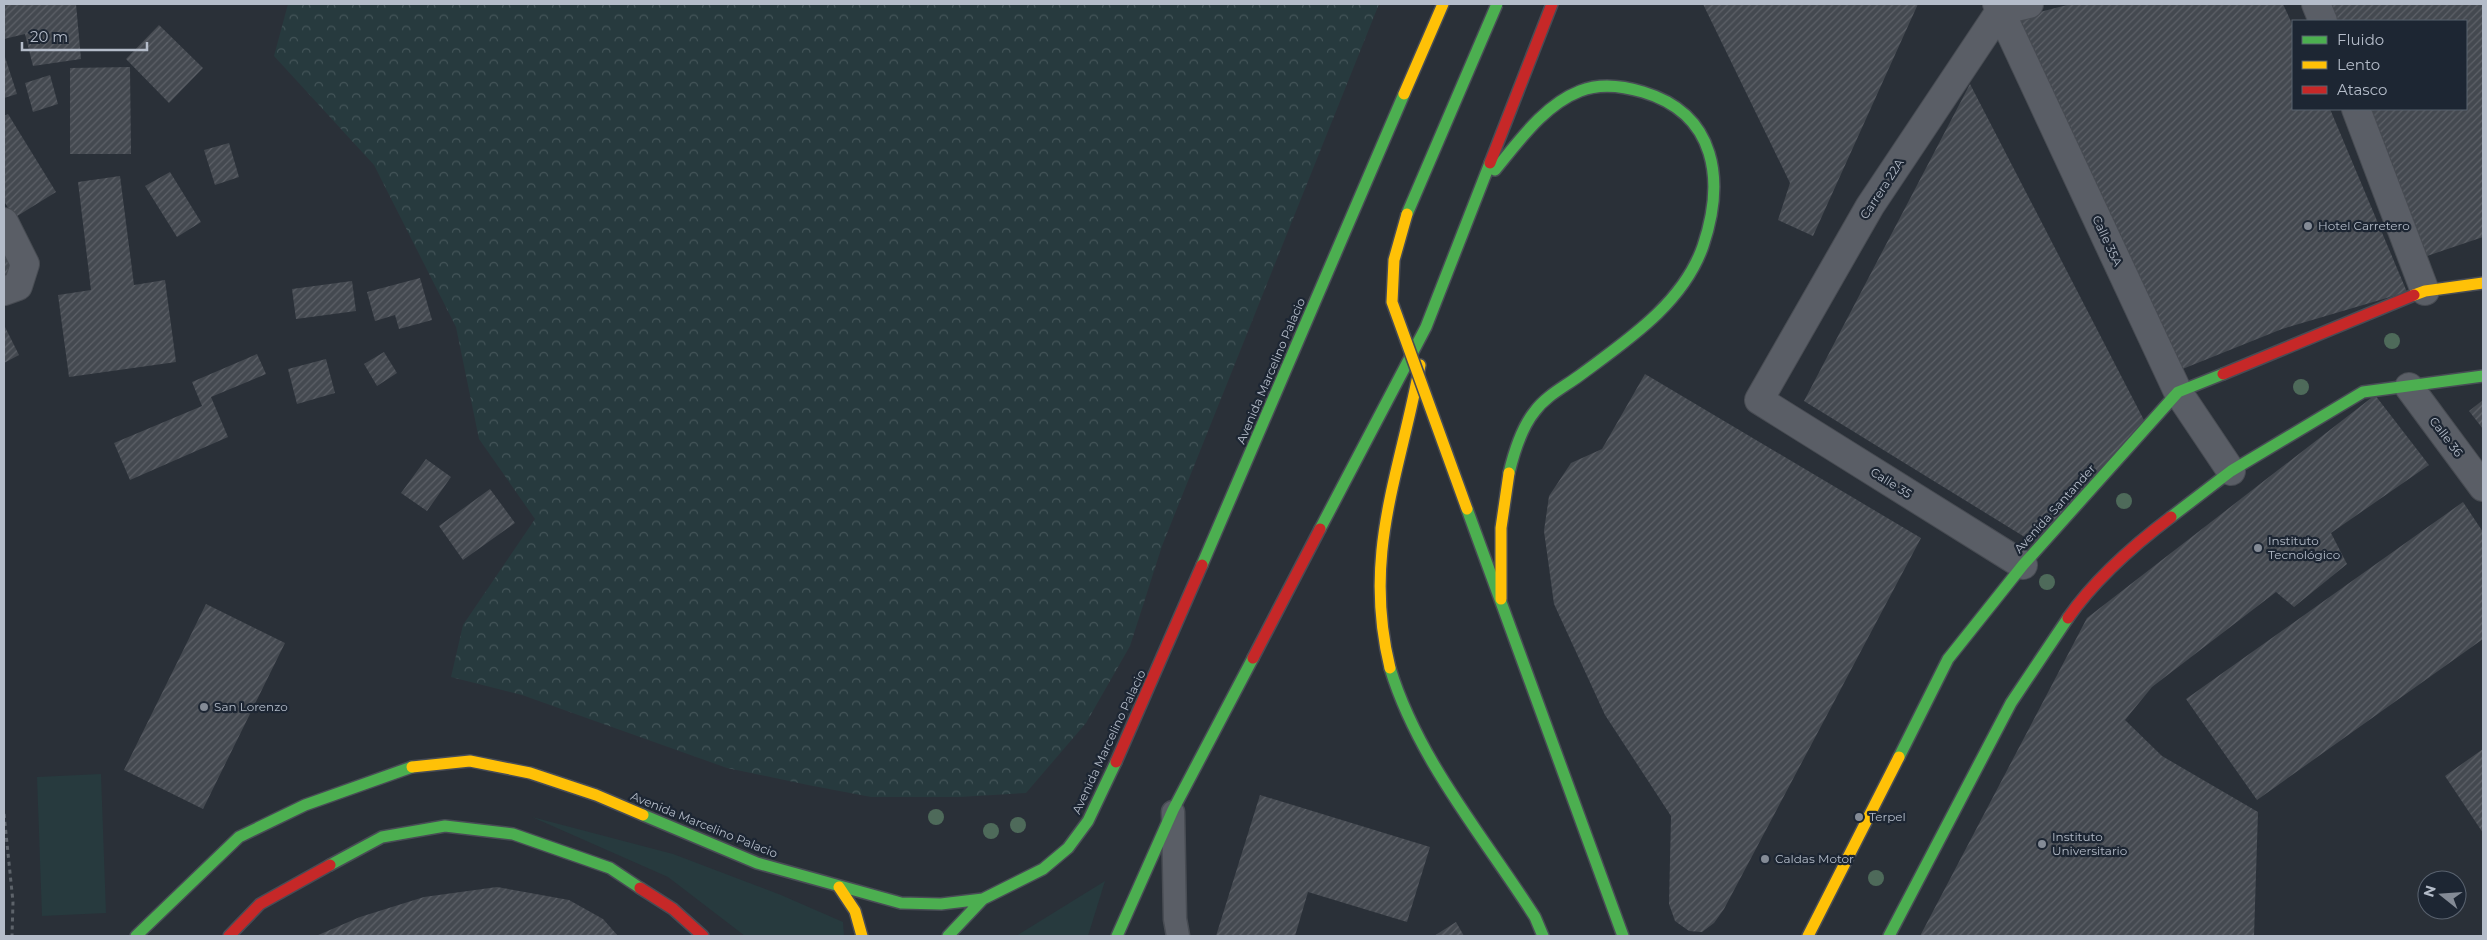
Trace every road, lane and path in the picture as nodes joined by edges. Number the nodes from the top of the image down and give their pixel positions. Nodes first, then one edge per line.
1 (1443, 4) edge
2 (1497, 4) edge
3 (1552, 4) edge
4 (2029, 4) edge
5 (2316, 4) edge
6 (1998, 7) edge
7 (2323, 20) edge
8 (2356, 110) edge
9 (1480, 189) junction
10 (4, 222) edge
11 (2483, 283) edge
12 (4, 291) edge
13 (2425, 291) junction
14 (1426, 327) junction
15 (2483, 376) edge
16 (2409, 387) junction
17 (2178, 392) junction
18 (1759, 400) joint
19 (2231, 471) junction
20 (2483, 487) edge
21 (2023, 565) junction
22 (1502, 599) junction
23 (1173, 810) junction
24 (4, 814) edge
25 (839, 887) junction
26 (983, 899) junction
27 (12, 936) edge
28 (136, 936) edge
29 (229, 936) edge
30 (703, 936) edge
31 (862, 936) edge
32 (948, 936) edge
33 (1117, 936) edge
34 (1178, 936) edge
35 (1544, 936) edge
36 (1622, 936) edge
37 (1808, 936) edge
38 (1890, 936) edge

1 - 26 main road, Avenida Marcelino Palacio
2 - 22 main road, bridge
3 - 9 main road
4 - 6 street
5 - 7 street
6 - 17 street, Calle 35A
6 - 18 street, Carrera 22A
8 - 13 street
9 - 14 main road
9 - 22 main road
10 - 12 street
11 - 13 main road, Avenida Santander
13 - 17 main road, Avenida Santander
14 - 23 main road
14 - 35 main road
15 - 16 main road
16 - 19 main road
16 - 20 street, Calle 36
17 - 19 street, Calle 35A
17 - 21 main road, Avenida Santander
18 - 21 street, Calle 35
19 - 38 main road
21 - 37 main road, Avenida Santander
22 - 36 main road
23 - 33 main road
23 - 34 lane
24 - 27 path
25 - 26 main road, Avenida Marcelino Palacio
25 - 28 main road, Avenida Marcelino Palacio
25 - 31 main road
26 - 32 main road
29 - 30 main road

